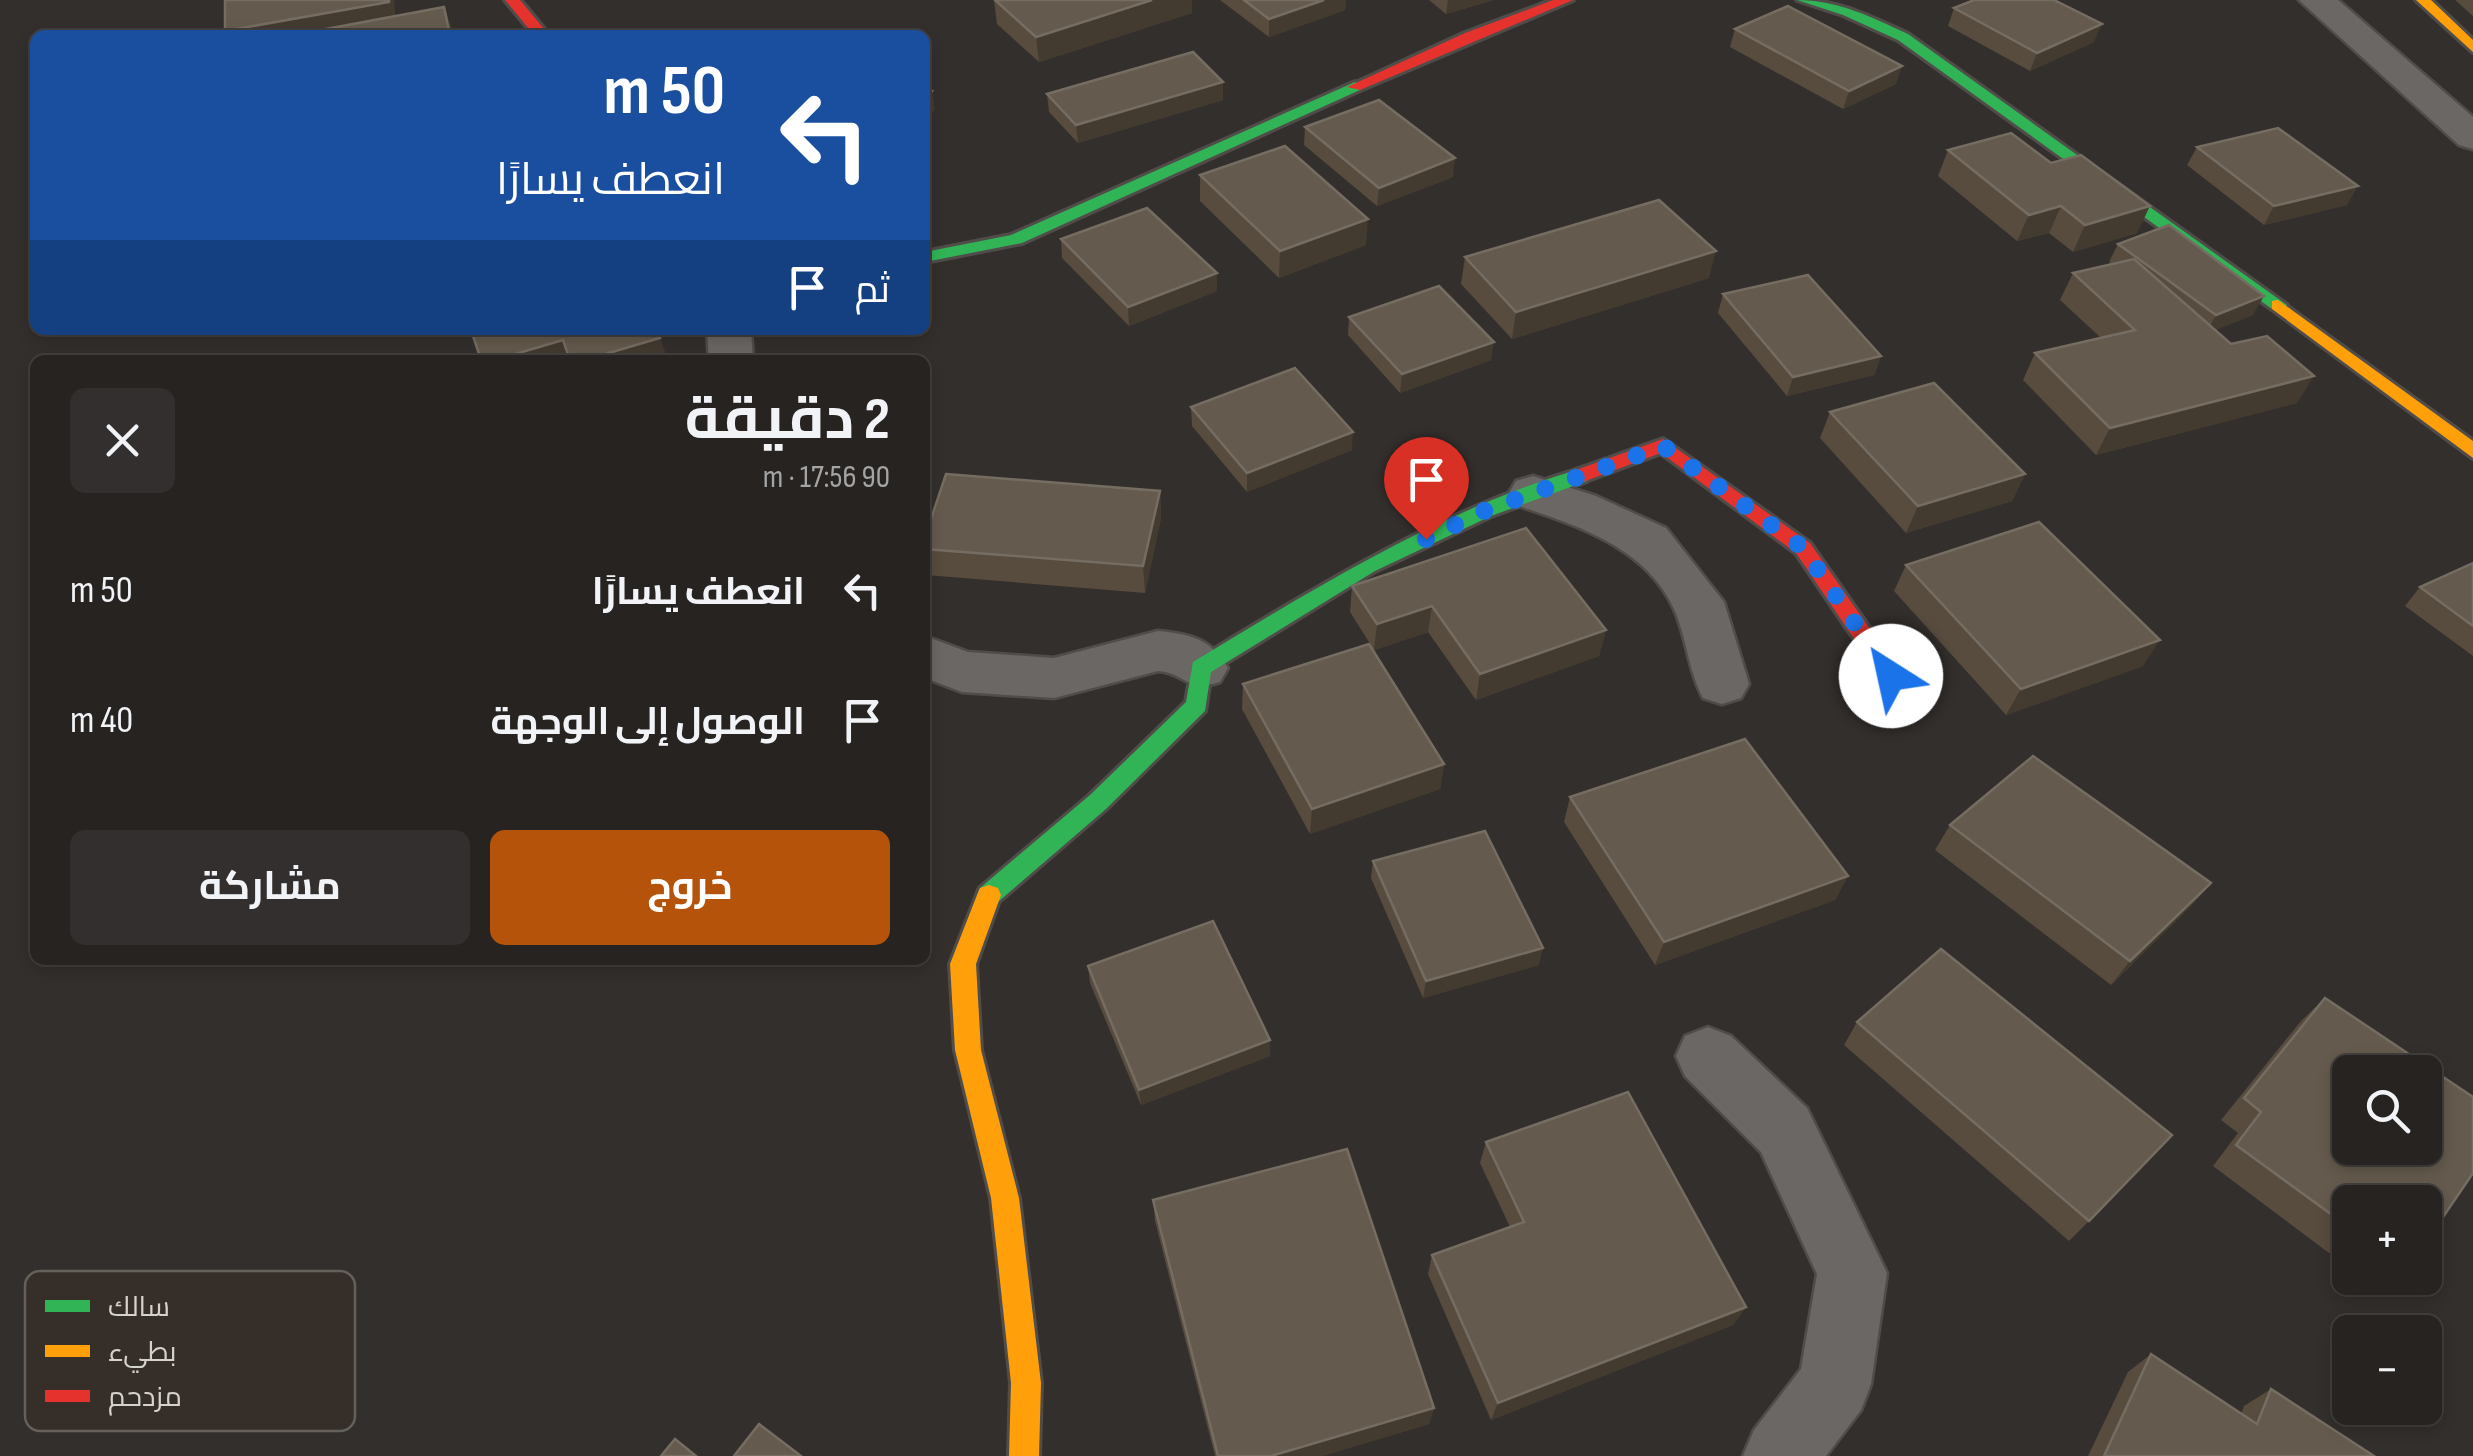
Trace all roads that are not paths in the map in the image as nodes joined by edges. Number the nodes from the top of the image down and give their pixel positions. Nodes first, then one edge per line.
1 (512, 0) edge
2 (1566, 0) edge
3 (1804, 0) edge
4 (2316, 0) edge
5 (2423, 0) edge
6 (538, 30) edge
7 (2473, 48) edge
8 (2473, 137) edge
9 (930, 256) edge
10 (2473, 451) edge
11 (1533, 493) junction
12 (930, 658) edge
13 (1201, 668) junction
14 (1722, 684) dead end
15 (1913, 708) dead end
16 (1708, 1056) dead end
17 (1024, 1456) edge
18 (1780, 1456) edge

1 - 6 main road
2 - 9 main road
3 - 10 main road
4 - 8 street
5 - 7 main road
11 - 13 main road
11 - 14 street
11 - 15 main road
12 - 13 street
13 - 17 main road
16 - 18 street

